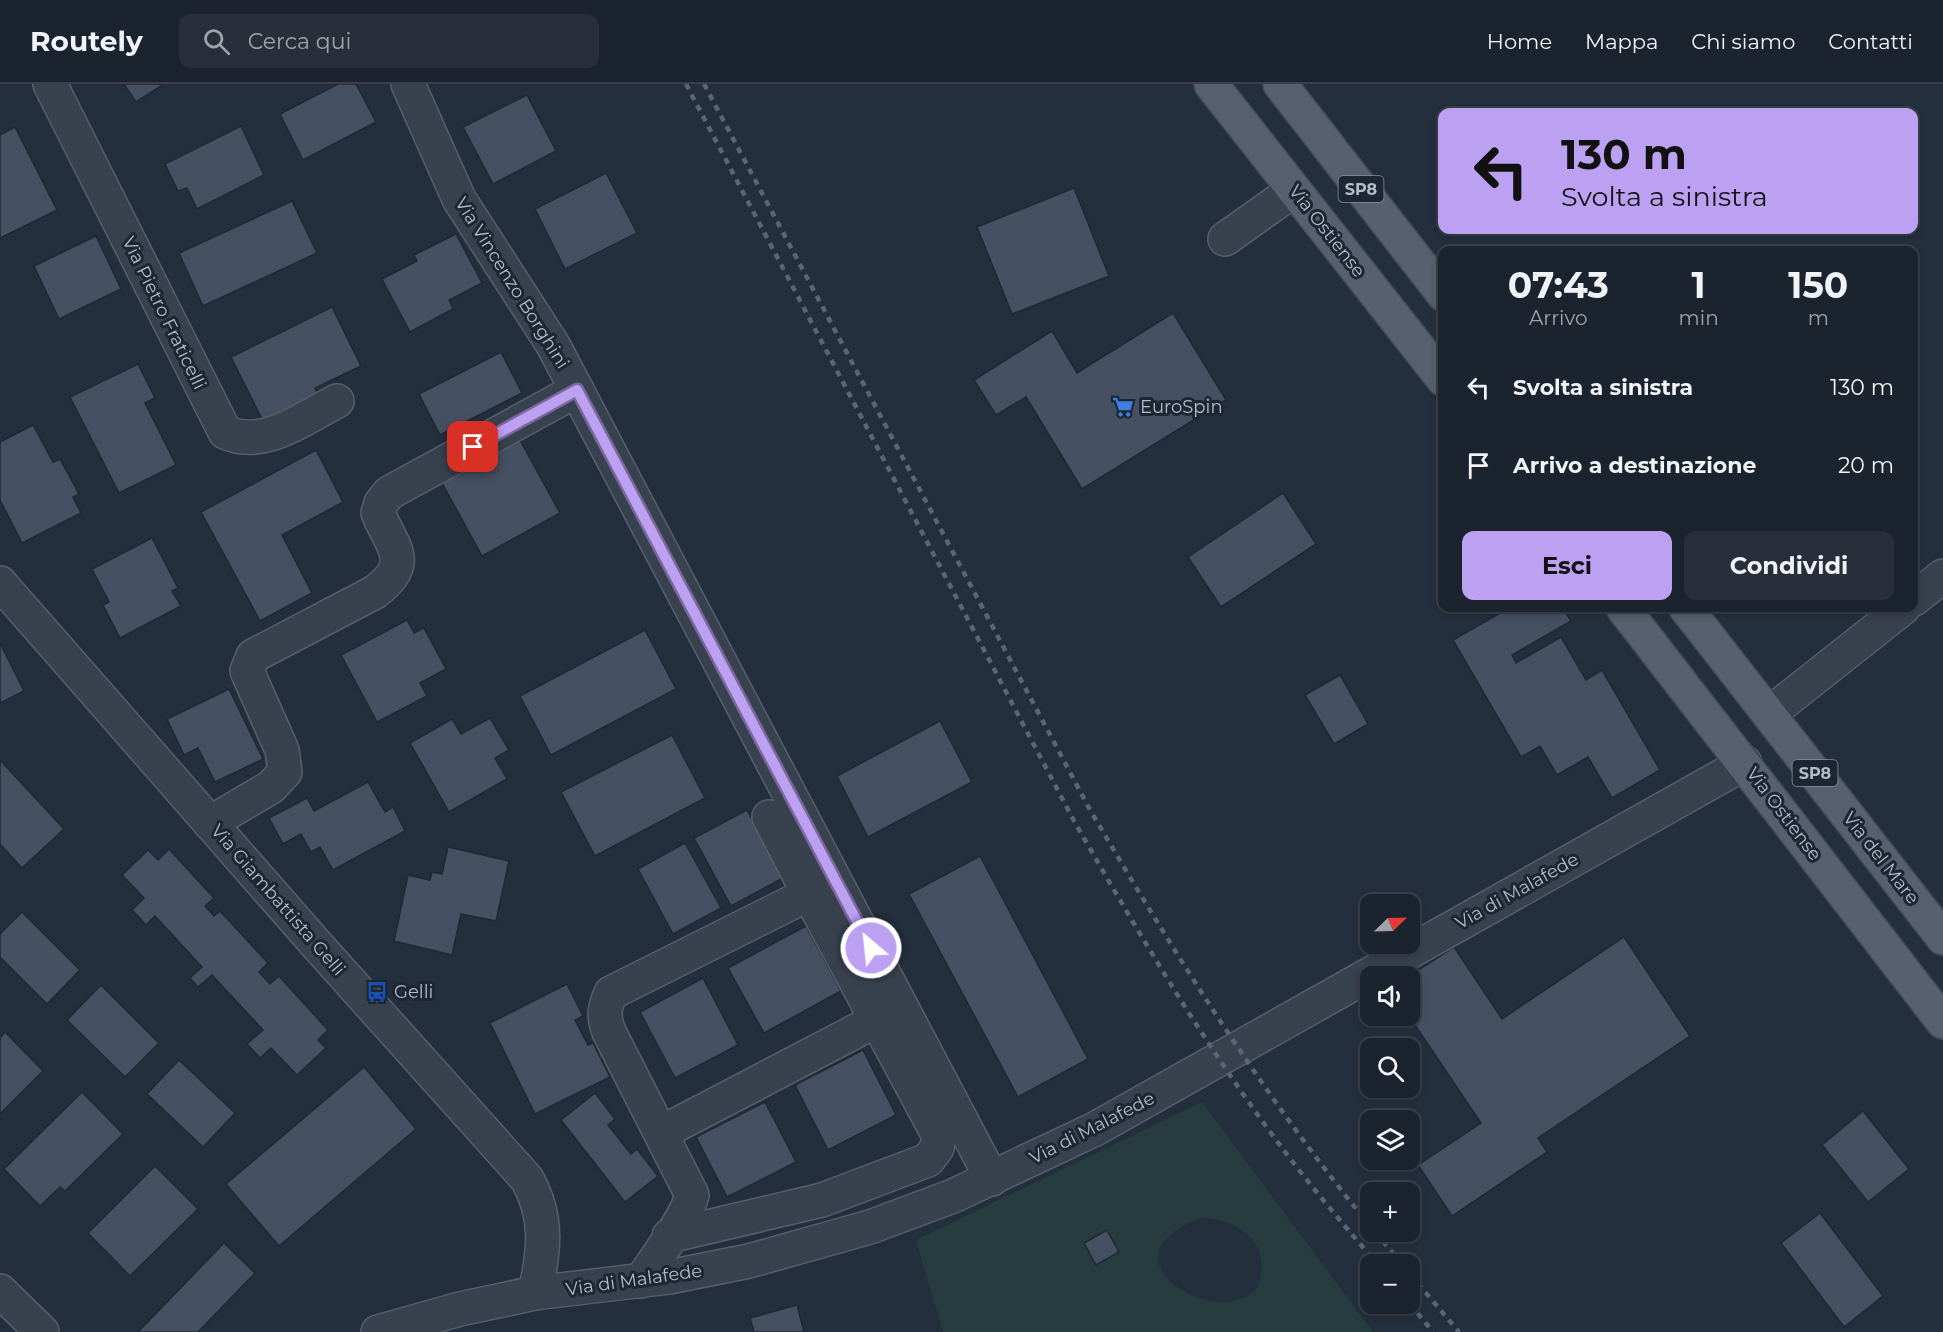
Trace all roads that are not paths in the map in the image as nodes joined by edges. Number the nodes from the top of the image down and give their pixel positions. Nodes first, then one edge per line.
1 (50, 84) edge
2 (408, 84) edge
3 (1211, 84) edge
4 (1280, 84) edge
5 (1294, 190) junction
6 (1225, 239) dead end
7 (1438, 288) edge
8 (1438, 373) edge
9 (577, 390) junction
10 (338, 401) dead end
11 (1943, 576) edge
12 (2, 588) edge
13 (1918, 596) edge
14 (1626, 612) edge
15 (1689, 612) edge
16 (1898, 612) edge
17 (1769, 714) junction
18 (1745, 763) junction
19 (770, 817) dead end
20 (210, 823) junction
21 (809, 894) junction
22 (1943, 938) edge
23 (877, 1020) junction
24 (1943, 1022) edge
25 (662, 1133) junction
26 (992, 1179) junction
27 (669, 1236) junction
28 (641, 1281) junction
29 (0, 1291) edge
30 (535, 1293) junction
31 (42, 1332) edge
32 (378, 1332) edge

1 - 10 street, Via Pietro Fraticelli
2 - 9 street, Via Vincenzo Borghini
3 - 5 main road, Via Ostiense
4 - 7 main road, SP8
5 - 6 street
5 - 8 main road, Via Ostiense
9 - 20 street
9 - 26 street, Via Vincenzo Borghini
11 - 13 street
12 - 20 street, Via Giambattista Gelli
14 - 18 main road, Via Ostiense
15 - 17 main road, Via del Mare / SP8
16 - 17 street
17 - 22 main road, Via del Mare / SP8
18 - 24 main road, Via Ostiense
18 - 26 street, Via di Malafede
19 - 21 street
20 - 30 street, Via Giambattista Gelli
21 - 23 street
21 - 25 street
23 - 25 street
23 - 27 street
25 - 27 street
26 - 28 street, Via di Malafede
27 - 28 street
28 - 30 street, Via di Malafede
29 - 31 street
30 - 32 street, Via di Malafede

